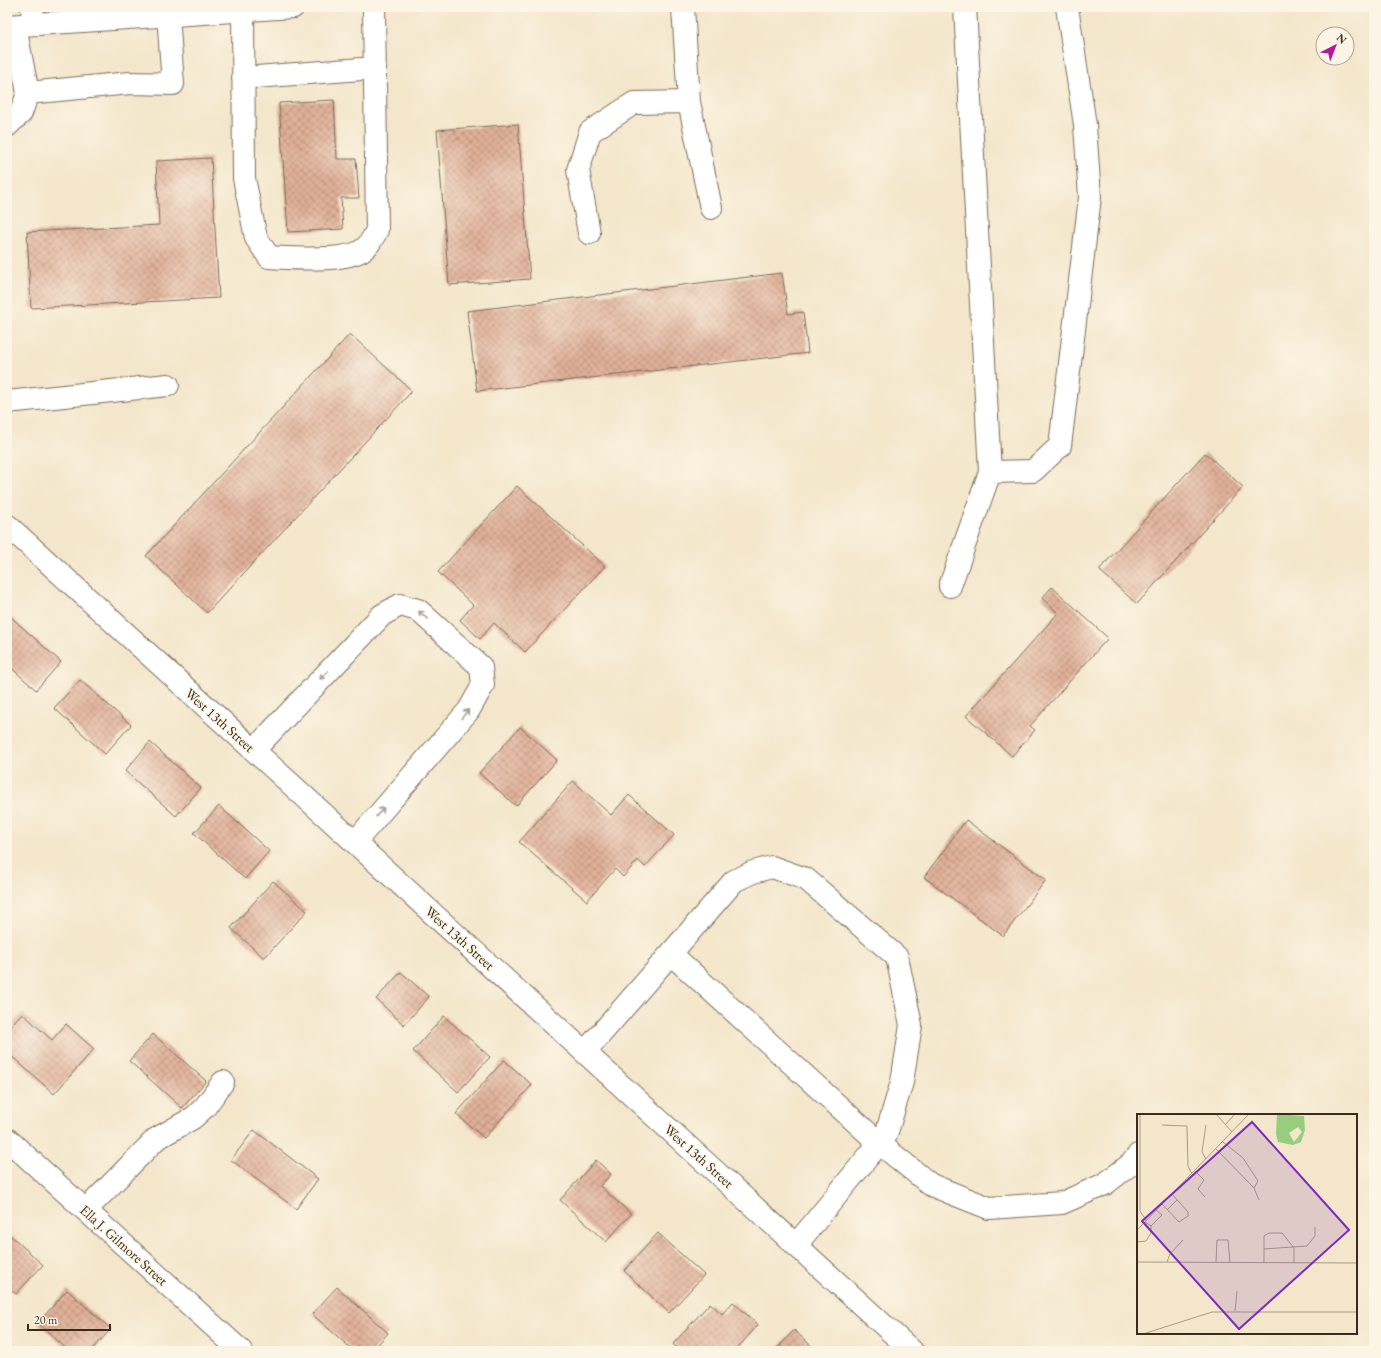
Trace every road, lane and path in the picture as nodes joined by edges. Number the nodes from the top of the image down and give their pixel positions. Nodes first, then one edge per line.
1 (293, 7) edge
2 (374, 7) edge
3 (684, 7) edge
4 (965, 7) edge
5 (1067, 7) edge
6 (243, 10) junction
7 (168, 15) junction
8 (22, 21) edge
9 (375, 68) junction
10 (243, 78) junction
11 (28, 93) junction
12 (689, 102) junction
13 (7, 126) edge
14 (711, 208) dead end
15 (589, 233) dead end
16 (168, 385) dead end
17 (7, 402) edge
18 (990, 472) junction
19 (7, 525) edge
20 (950, 586) dead end
21 (254, 750) junction
22 (354, 842) junction
23 (671, 954) junction
24 (585, 1052) junction
25 (223, 1082) dead end
26 (7, 1139) edge
27 (879, 1143) junction
28 (1137, 1156) edge
29 (86, 1210) junction
30 (796, 1245) junction
31 (241, 1351) edge
32 (912, 1351) edge

1 - 6 street
2 - 9 street
3 - 12 street
4 - 18 street
5 - 18 street
6 - 7 street
6 - 10 street
7 - 8 street
7 - 11 street
8 - 11 street
9 - 10 street
9 - 10 street
11 - 13 street
12 - 14 street
12 - 15 street
16 - 17 street
18 - 20 street
19 - 21 street, West 13th Street
21 - 22 street, West 13th Street
22 -> 21 street
22 - 24 street, West 13th Street
23 - 24 street
23 - 27 street
23 - 27 street
24 - 30 street, West 13th Street
25 - 29 street
26 - 29 street, Ella J. Gilmore Street
27 - 28 street
27 - 30 street
29 - 31 street, Ella J. Gilmore Street
30 - 32 street, West 13th Street

